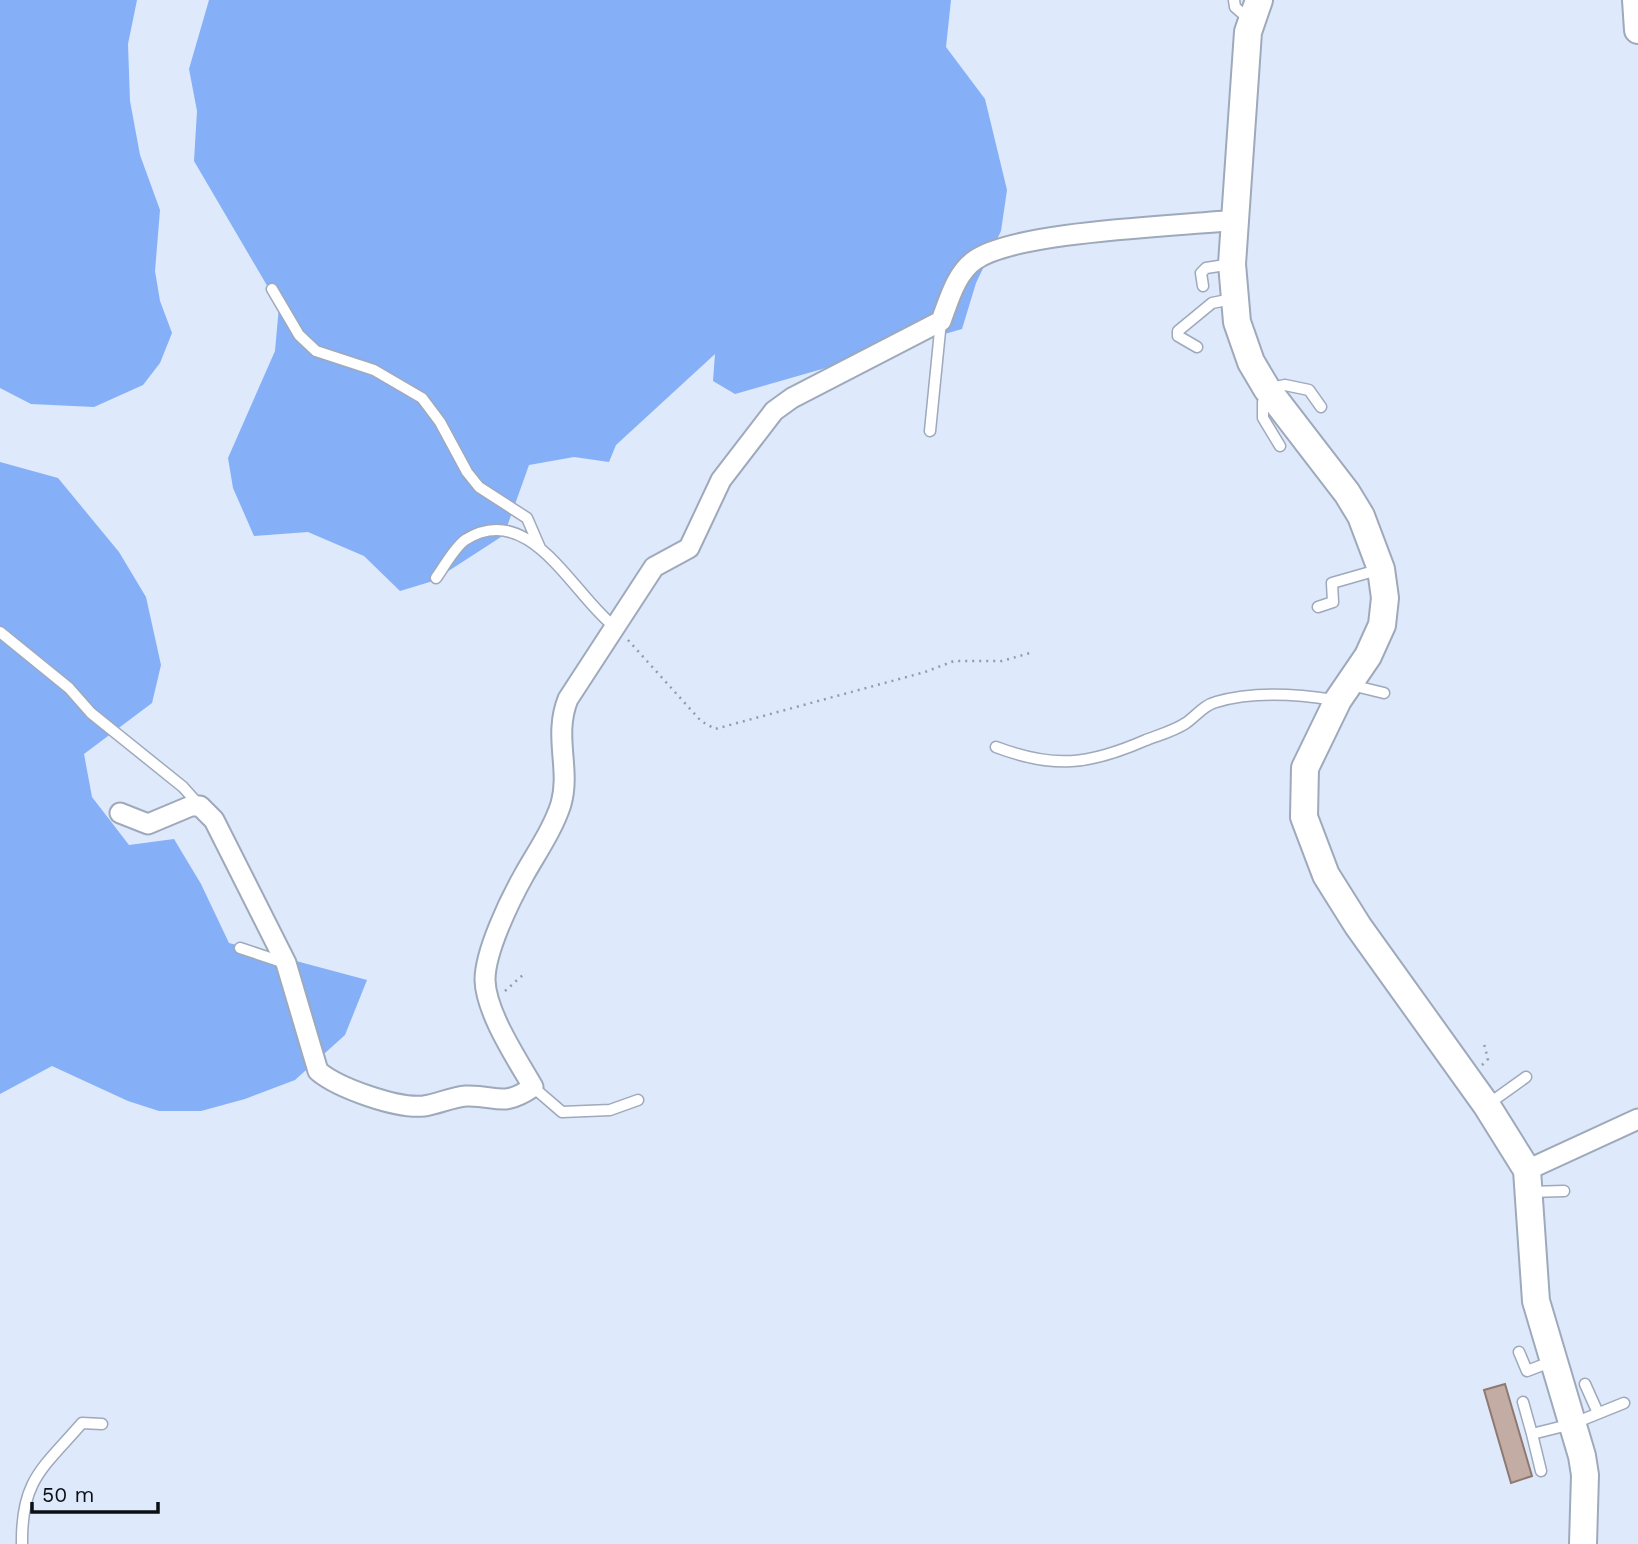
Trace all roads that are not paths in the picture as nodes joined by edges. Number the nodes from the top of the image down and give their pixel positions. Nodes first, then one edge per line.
1 (1234, 0) edge
2 (1636, 0) edge
3 (1255, 10) edge
4 (1638, 30) edge
5 (1236, 220) junction
6 (1232, 264) junction
7 (1203, 286) dead end
8 (272, 289) dead end
9 (1233, 298) junction
10 (941, 321) junction
11 (1196, 347) dead end
12 (1270, 392) junction
13 (1321, 407) dead end
14 (930, 431) dead end
15 (1280, 446) dead end
16 (540, 548) junction
17 (1381, 569) junction
18 (436, 578) dead end
19 (1318, 607) dead end
20 (616, 628) junction
21 (0, 632) edge
22 (1345, 693) junction
23 (1384, 693) dead end
24 (996, 747) dead end
25 (200, 806) junction
26 (120, 813) dead end
27 (240, 948) dead end
28 (286, 964) junction
29 (1526, 1077) dead end
30 (533, 1087) junction
31 (638, 1100) dead end
32 (1487, 1106) junction
33 (1638, 1119) edge
34 (1528, 1181) junction
35 (1564, 1191) dead end
36 (1519, 1352) dead end
37 (1553, 1361) junction
38 (1585, 1384) dead end
39 (1522, 1402) dead end
40 (1624, 1403) dead end
41 (1598, 1413) junction
42 (103, 1424) dead end
43 (1572, 1424) junction
44 (1532, 1434) junction
45 (1541, 1471) dead end
46 (22, 1544) edge
47 (1583, 1544) edge

1 - 3 lane
2 - 4 street
3 - 5 street
5 - 6 street
5 - 10 street
6 - 7 lane
6 - 9 street
8 - 16 lane
9 - 11 lane
9 - 12 street
10 - 14 lane
10 - 20 street
12 - 13 lane
12 - 15 lane
12 - 17 street
16 - 18 lane
16 - 20 lane
17 - 19 lane
17 - 22 street
20 - 30 street
21 - 25 lane
22 - 23 lane
22 - 24 lane
22 - 32 street
25 - 26 street
25 - 28 street
27 - 28 lane
28 - 30 street
29 - 32 lane
30 - 31 lane
32 - 34 street
33 - 34 street
34 - 35 lane
34 - 37 street
36 - 37 lane
37 - 43 street
38 - 41 lane
39 - 44 lane
40 - 41 lane
41 - 43 lane
42 - 46 lane
43 - 44 lane
43 - 47 street
44 - 45 lane

